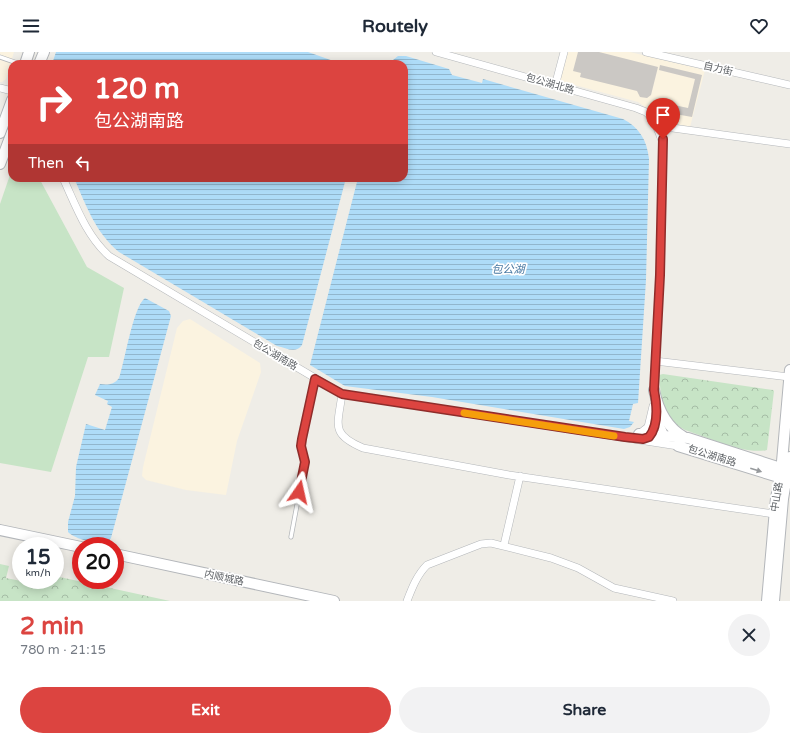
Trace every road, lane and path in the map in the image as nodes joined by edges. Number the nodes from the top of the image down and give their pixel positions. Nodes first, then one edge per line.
1 (436, 52) edge
2 (564, 52) edge
3 (646, 52) edge
4 (790, 85) edge
5 (555, 86) junction
6 (8, 108) edge
7 (3, 118) edge
8 (658, 126) junction
9 (0, 133) edge
10 (8, 143) edge
11 (790, 144) edge
12 (0, 164) edge
13 (65, 182) edge
14 (654, 361) junction
15 (790, 374) edge
16 (315, 379) junction
17 (342, 394) junction
18 (655, 401) junction
19 (644, 436) junction
20 (665, 436) junction
21 (688, 438) junction
22 (678, 446) junction
23 (790, 457) edge
24 (786, 475) edge
25 (520, 476) junction
26 (774, 514) junction
27 (0, 530) edge
28 (291, 537) dead end
29 (72, 545) edge
30 (504, 545) junction
31 (124, 556) edge
32 (334, 601) edge
33 (408, 601) edge
34 (673, 601) edge
35 (767, 601) edge
36 (774, 601) edge

1 - 5 street, 包公湖北路
2 - 5 street
3 - 4 street, 自力街
5 - 8 street, 包公湖北路
6 - 7 street
7 - 9 street
8 - 11 street
8 - 14 street
10 - 12 street
13 - 16 street, 包公湖南路
14 - 15 street
14 - 18 street
15 - 24 street, 中山路
16 - 17 street, 包公湖南路
16 - 28 lane
17 - 19 street, 包公湖南路
17 - 25 street
18 - 19 street
18 - 19 street
18 - 20 street
18 - 21 street, 包公湖南路
19 - 20 street, 包公湖南路
19 - 22 street, 包公湖南路
20 - 21 street, 包公湖南路
20 - 22 street
21 - 24 street, 包公湖南路
22 -> 24 street, 包公湖南路
23 - 24 street, 中山路
24 - 26 street, 中山路
24 - 36 street, 中山路
25 - 26 street
25 - 30 street
26 - 35 street, 中山路
27 - 29 street
30 - 33 street
30 - 34 street
31 - 32 street, 内顺城路

